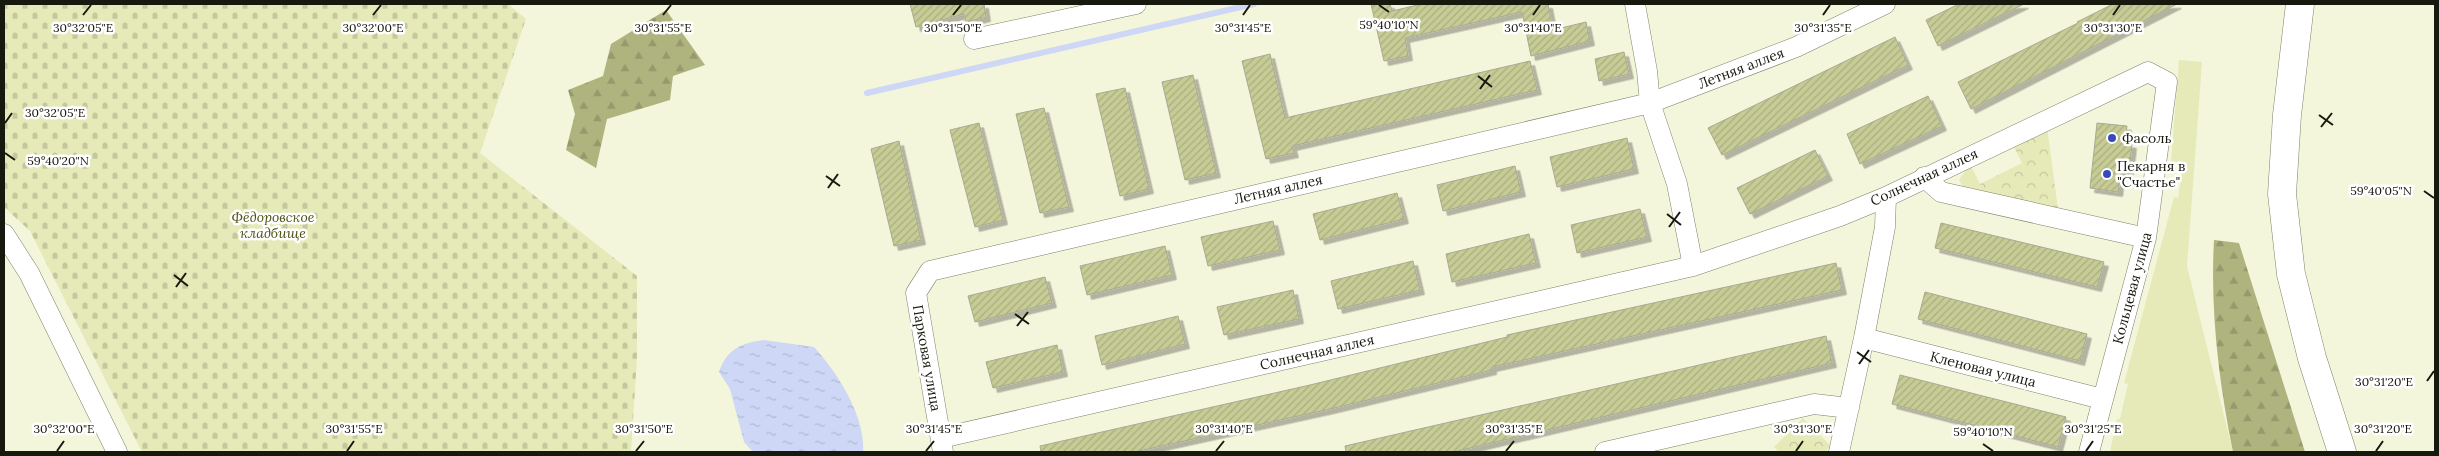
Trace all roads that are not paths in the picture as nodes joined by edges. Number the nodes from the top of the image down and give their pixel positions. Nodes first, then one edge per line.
1 (1136, 4) edge
2 (1635, 4) edge
3 (1885, 4) edge
4 (2300, 4) edge
5 (974, 40) dead end
6 (2148, 72) joint
7 (1650, 103) junction
8 (1924, 177) junction
9 (1886, 197) junction
10 (4, 234) edge
11 (2146, 238) junction
12 (1693, 266) junction
13 (916, 293) joint
14 (1864, 338) junction
15 (2102, 399) junction
16 (1849, 408) junction
17 (942, 445) edge
18 (117, 452) edge
19 (1605, 452) edge
20 (1839, 452) edge
21 (2089, 452) edge
22 (2342, 452) edge

1 - 5 street
2 - 7 street
3 - 7 street, Летняя аллея
4 - 22 main road
6 - 8 street, Солнечная аллея
6 - 11 street, Кольцевая улица
7 - 12 street
7 - 13 street, Летняя аллея
8 - 9 street, Солнечная аллея
8 - 11 street
9 - 12 street, Солнечная аллея
9 - 14 street
10 - 18 street
11 - 15 street, Кольцевая улица
12 - 17 street, Солнечная аллея
13 - 17 street, Парковая улица
14 - 15 street, Кленовая улица
14 - 16 street
15 - 21 street, Кольцевая улица
16 - 19 street
16 - 20 street

